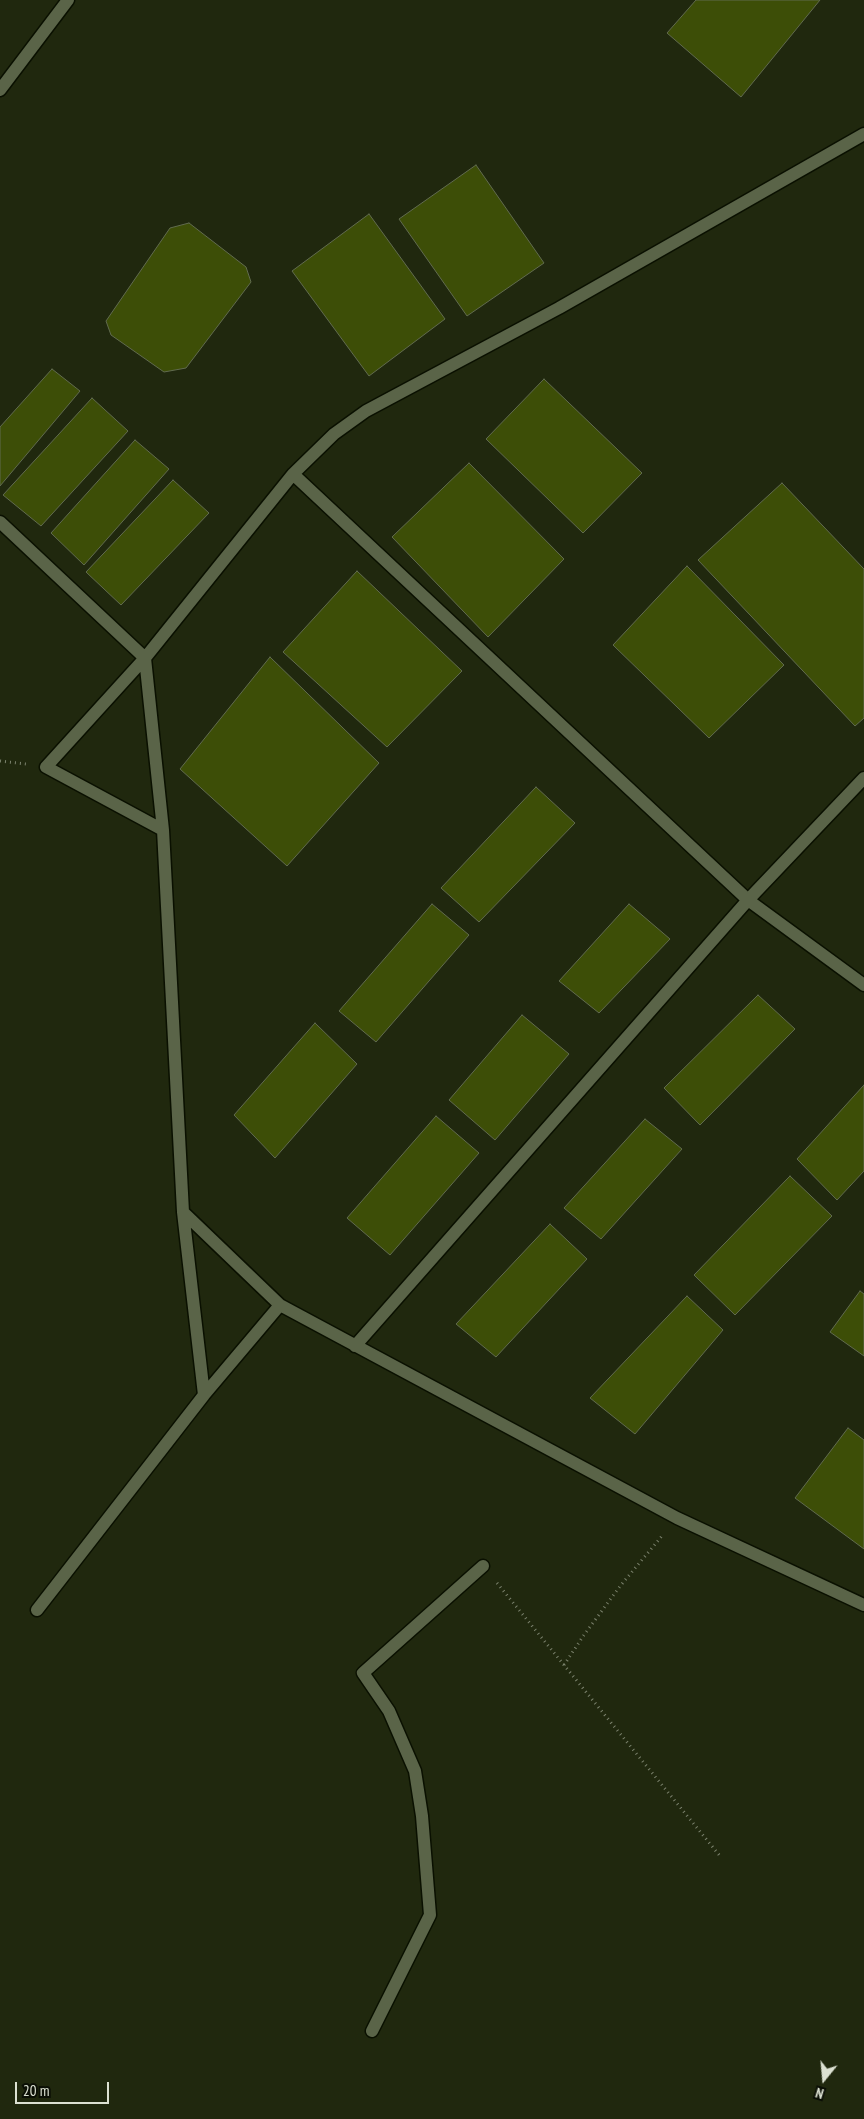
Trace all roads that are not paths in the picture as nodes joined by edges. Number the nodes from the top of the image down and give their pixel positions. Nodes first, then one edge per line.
1 (68, 0) edge
2 (0, 90) edge
3 (864, 134) edge
4 (293, 474) junction
5 (0, 522) edge
6 (145, 658) junction
7 (864, 778) edge
8 (162, 830) junction
9 (748, 900) junction
10 (864, 985) edge
11 (183, 1212) junction
12 (280, 1305) junction
13 (355, 1346) junction
14 (204, 1395) junction
15 (483, 1566) road end
16 (864, 1605) edge
17 (37, 1610) dead end
18 (372, 2030) dead end

1 - 2 lane
3 - 4 lane
4 - 6 lane
4 - 9 lane
5 - 6 lane
6 - 8 lane
6 - 8 lane
7 - 9 lane
8 - 11 lane
9 - 10 lane
9 - 13 lane
11 - 12 lane
11 - 14 lane
12 - 13 lane
12 - 14 lane
13 - 16 lane
14 - 17 lane
15 - 18 lane

